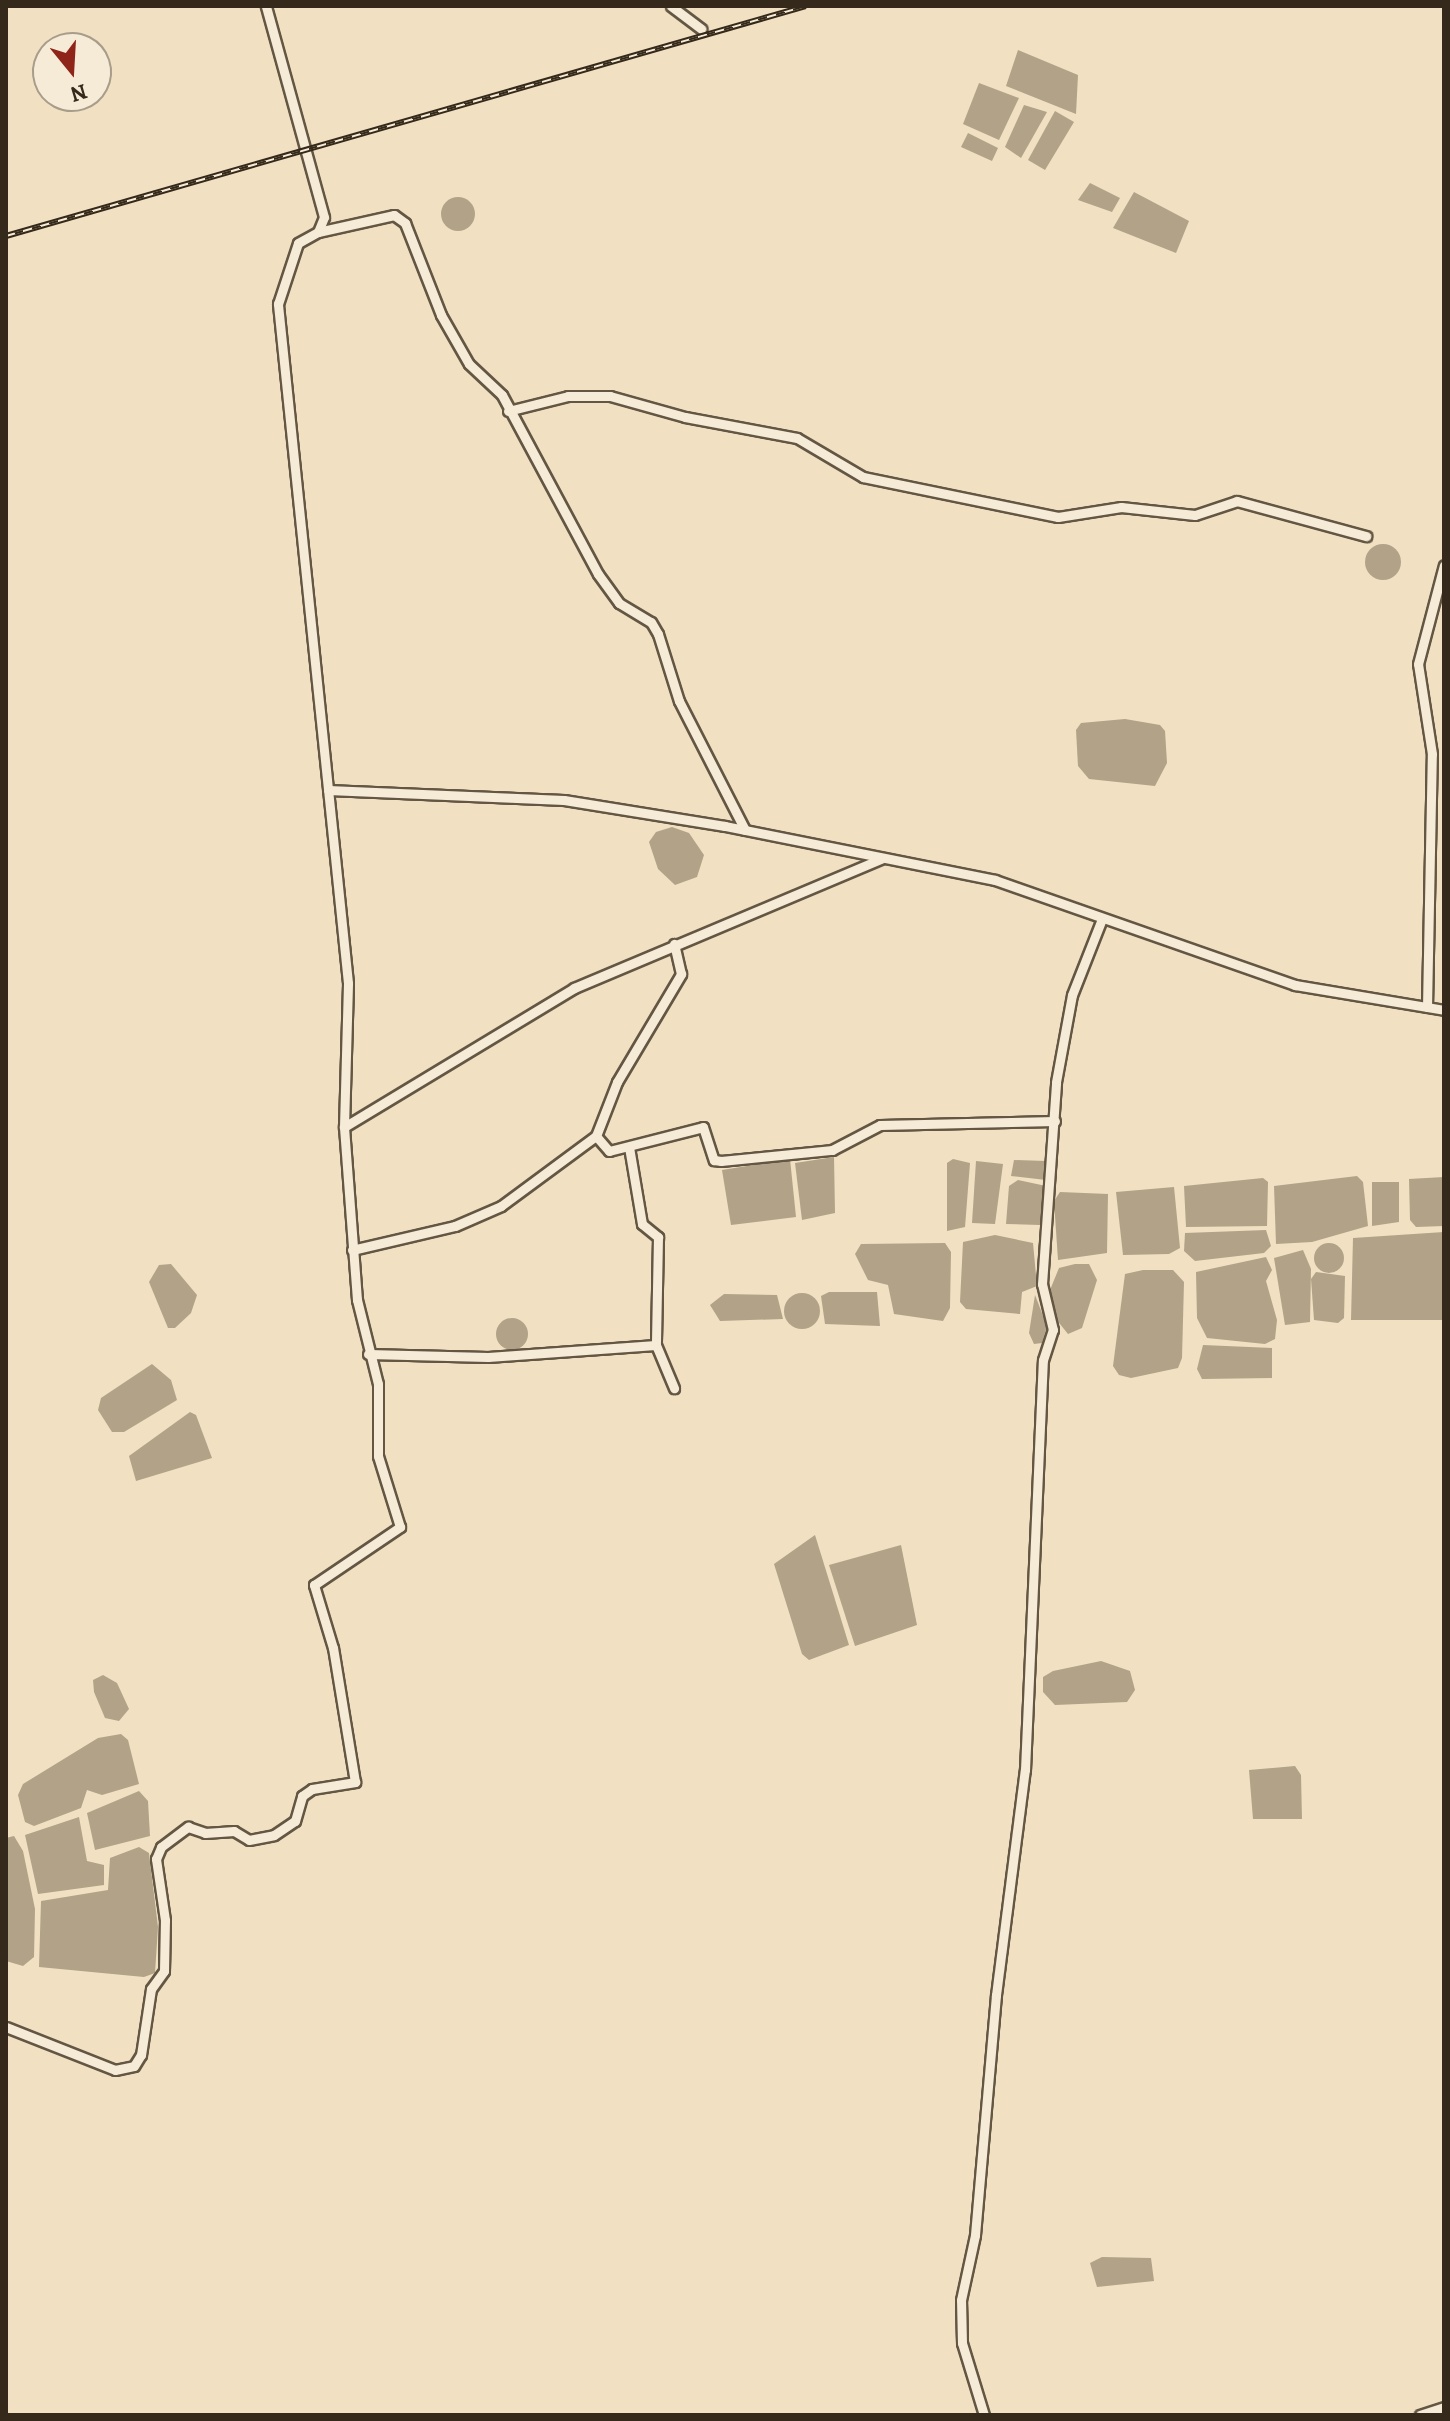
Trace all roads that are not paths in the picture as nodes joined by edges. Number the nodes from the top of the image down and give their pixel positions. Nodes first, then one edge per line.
1 (266, 6) edge
2 (671, 6) edge
3 (701, 29) dead end
4 (318, 232) junction
5 (508, 411) junction
6 (1366, 536) dead end
7 (1444, 565) edge
8 (328, 790) junction
9 (745, 830) junction
10 (881, 859) junction
11 (1102, 919) junction
12 (674, 944) junction
13 (1427, 1007) junction
14 (1444, 1010) edge
15 (1055, 1121) junction
16 (344, 1127) junction
17 (596, 1136) junction
18 (629, 1147) junction
19 (352, 1250) junction
20 (656, 1345) junction
21 (368, 1354) junction
22 (674, 1388) dead end
23 (6, 2027) edge
24 (1444, 2407) edge
25 (984, 2415) edge
26 (1420, 2415) edge

1 - 4 street
2 - 3 street
4 - 5 street
4 - 8 street
5 - 6 street
5 - 9 street
7 - 13 street
8 - 9 street
8 - 16 street
9 - 10 street
10 - 11 street
10 - 12 street
11 - 13 street
11 - 15 street
12 - 16 street
12 - 17 street
13 - 14 street
15 - 18 street
15 - 25 street
16 - 19 street
17 - 18 street
17 - 19 street
18 - 20 street
19 - 21 street
20 - 21 street
20 - 22 street
21 - 23 street
24 - 26 street

